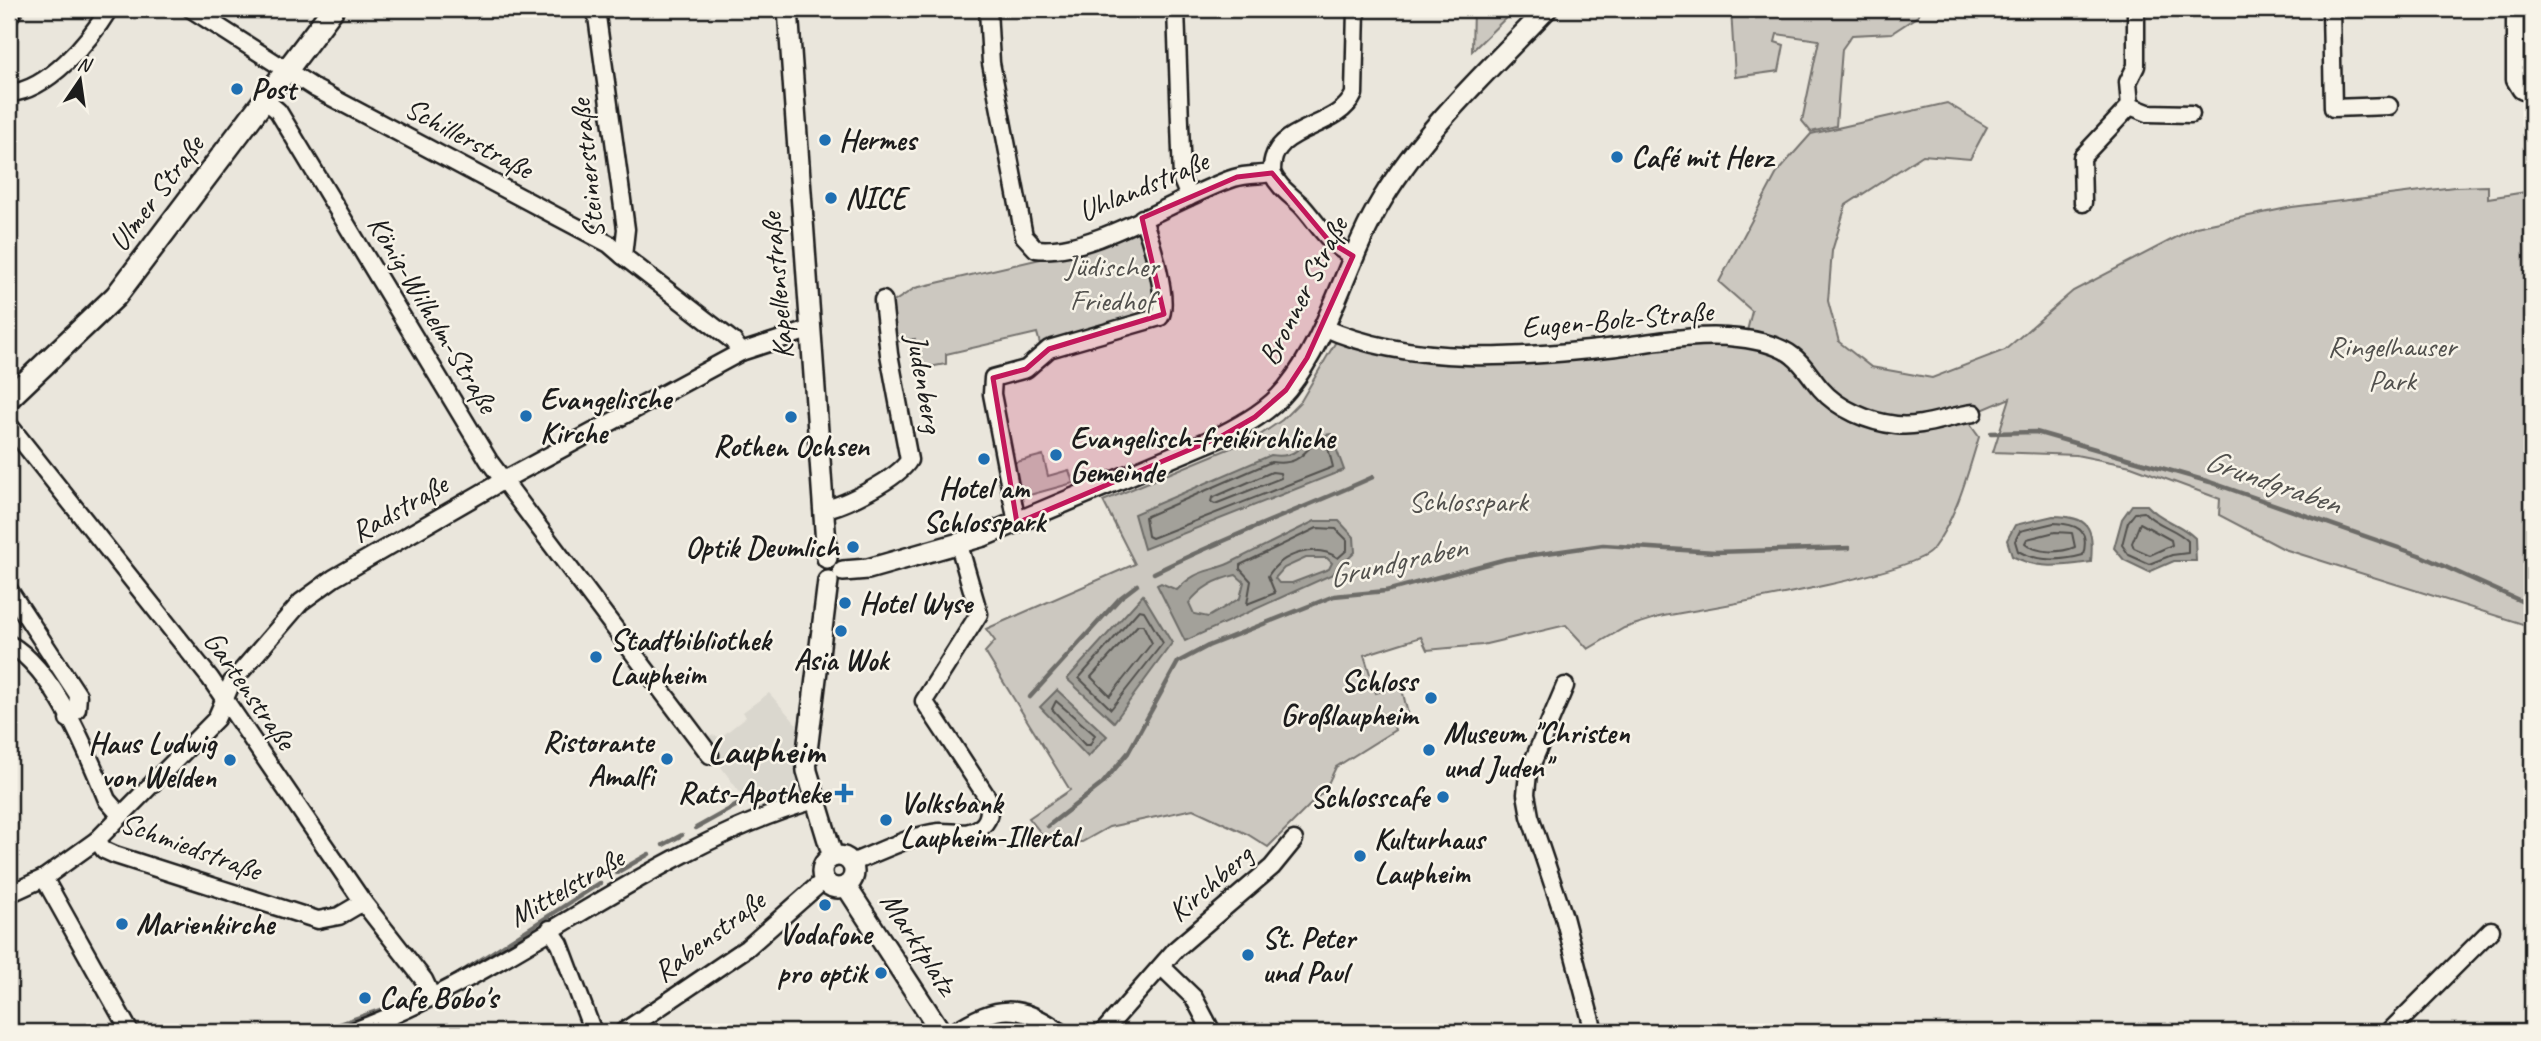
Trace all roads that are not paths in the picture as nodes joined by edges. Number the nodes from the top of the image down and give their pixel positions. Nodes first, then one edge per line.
1 (109, 9) edge
2 (191, 9) edge
3 (333, 9) edge
4 (596, 9) edge
5 (788, 9) edge
6 (988, 9) edge
7 (1176, 9) edge
8 (1356, 9) edge
9 (1547, 9) edge
10 (2136, 9) edge
11 (2331, 9) edge
12 (2515, 9) edge
13 (287, 72) junction
14 (9, 93) edge
15 (2532, 94) edge
16 (265, 100) junction
17 (2130, 106) junction
18 (2389, 106) dead end
19 (2191, 114) dead end
20 (1272, 173) junction
21 (1189, 197) junction
22 (2083, 203) dead end
23 (1142, 218) junction
24 (623, 256) junction
25 (1353, 256) junction
26 (883, 300) dead end
27 (1323, 327) junction
28 (811, 329) junction
29 (741, 352) junction
30 (9, 398) edge
31 (1974, 412) dead end
32 (9, 425) edge
33 (504, 480) junction
34 (824, 509) junction
35 (1017, 523) junction
36 (959, 545) junction
37 (835, 576) junction
38 (9, 590) edge
39 (39, 636) junction
40 (15, 648) edge
41 (1565, 686) dead end
42 (225, 699) junction
43 (68, 719) junction
44 (710, 755) dead end
45 (815, 800) junction
46 (120, 815) junction
47 (97, 840) junction
48 (1294, 840) dead end
49 (842, 860) junction
50 (44, 878) junction
51 (824, 880) junction
52 (846, 886) junction
53 (9, 894) edge
54 (363, 902) junction
55 (550, 929) junction
56 (2491, 930) dead end
57 (1162, 967) junction
58 (432, 997) junction
59 (130, 1032) edge
60 (351, 1032) edge
61 (593, 1032) edge
62 (623, 1032) edge
63 (941, 1032) edge
64 (954, 1032) edge
65 (1061, 1032) edge
66 (1103, 1032) edge
67 (1212, 1032) edge
68 (1594, 1032) edge
69 (2389, 1032) edge

1 - 14 street
2 - 13 street
3 - 13 main road, Ulmer Straße
4 - 24 street, Steinerstraße
5 - 28 street, Kapellenstraße
6 - 23 street, Uhlandstraße
7 - 21 street
8 - 20 street
9 - 25 street, Bronner Straße
10 - 17 street
11 - 18 street
12 - 15 street
13 - 16 main road, Ulmer Straße
13 - 24 street, Schillerstraße
16 - 30 main road, Ulmer Straße
16 - 33 street, König-Wilhelm-Straße
17 - 19 street
17 - 22 street
20 - 21 street, Uhlandstraße
20 - 25 street
21 - 23 street, Uhlandstraße
23 - 35 street
24 - 29 street, Steinerstraße
25 - 27 street, Bronner Straße
26 - 34 street, Judenberg
27 - 31 street, Eugen-Bolz-Straße
27 - 35 street, Bronner Straße
28 - 29 street, Radstraße
28 - 34 street, Kapellenstraße
29 - 33 street, Radstraße
32 - 42 street, Gartenstraße
33 - 42 street, Radstraße
33 - 44 street, König-Wilhelm-Straße
34 - 37 street, Kapellenstraße
35 - 36 street, Bronner Straße
36 - 37 street, Bronner Straße
36 - 49 street
37 - 45 street
38 - 39 street
39 - 40 street
39 - 43 street
40 - 43 street
41 - 68 street
42 - 46 street, Radstraße
42 - 54 street, Gartenstraße
43 - 46 street
45 - 49 street
45 - 55 street, Mittelstraße
46 - 47 street, Radstraße
47 - 50 street, Schmiedstraße
47 - 54 street, Schmiedstraße
48 - 57 street, Kirchberg
49 - 51 street
49 - 52 street
50 - 53 street, Schmiedstraße
50 - 59 street
51 - 52 street
51 - 62 street, Rabenstraße
52 - 63 street, Marktplatz
54 - 58 street, Gartenstraße
55 - 58 street, Mittelstraße
55 - 61 street
56 - 69 street
57 - 66 street, Kirchberg
57 - 67 street, Kirchberg
58 - 60 street, Mittelstraße
64 - 65 street

